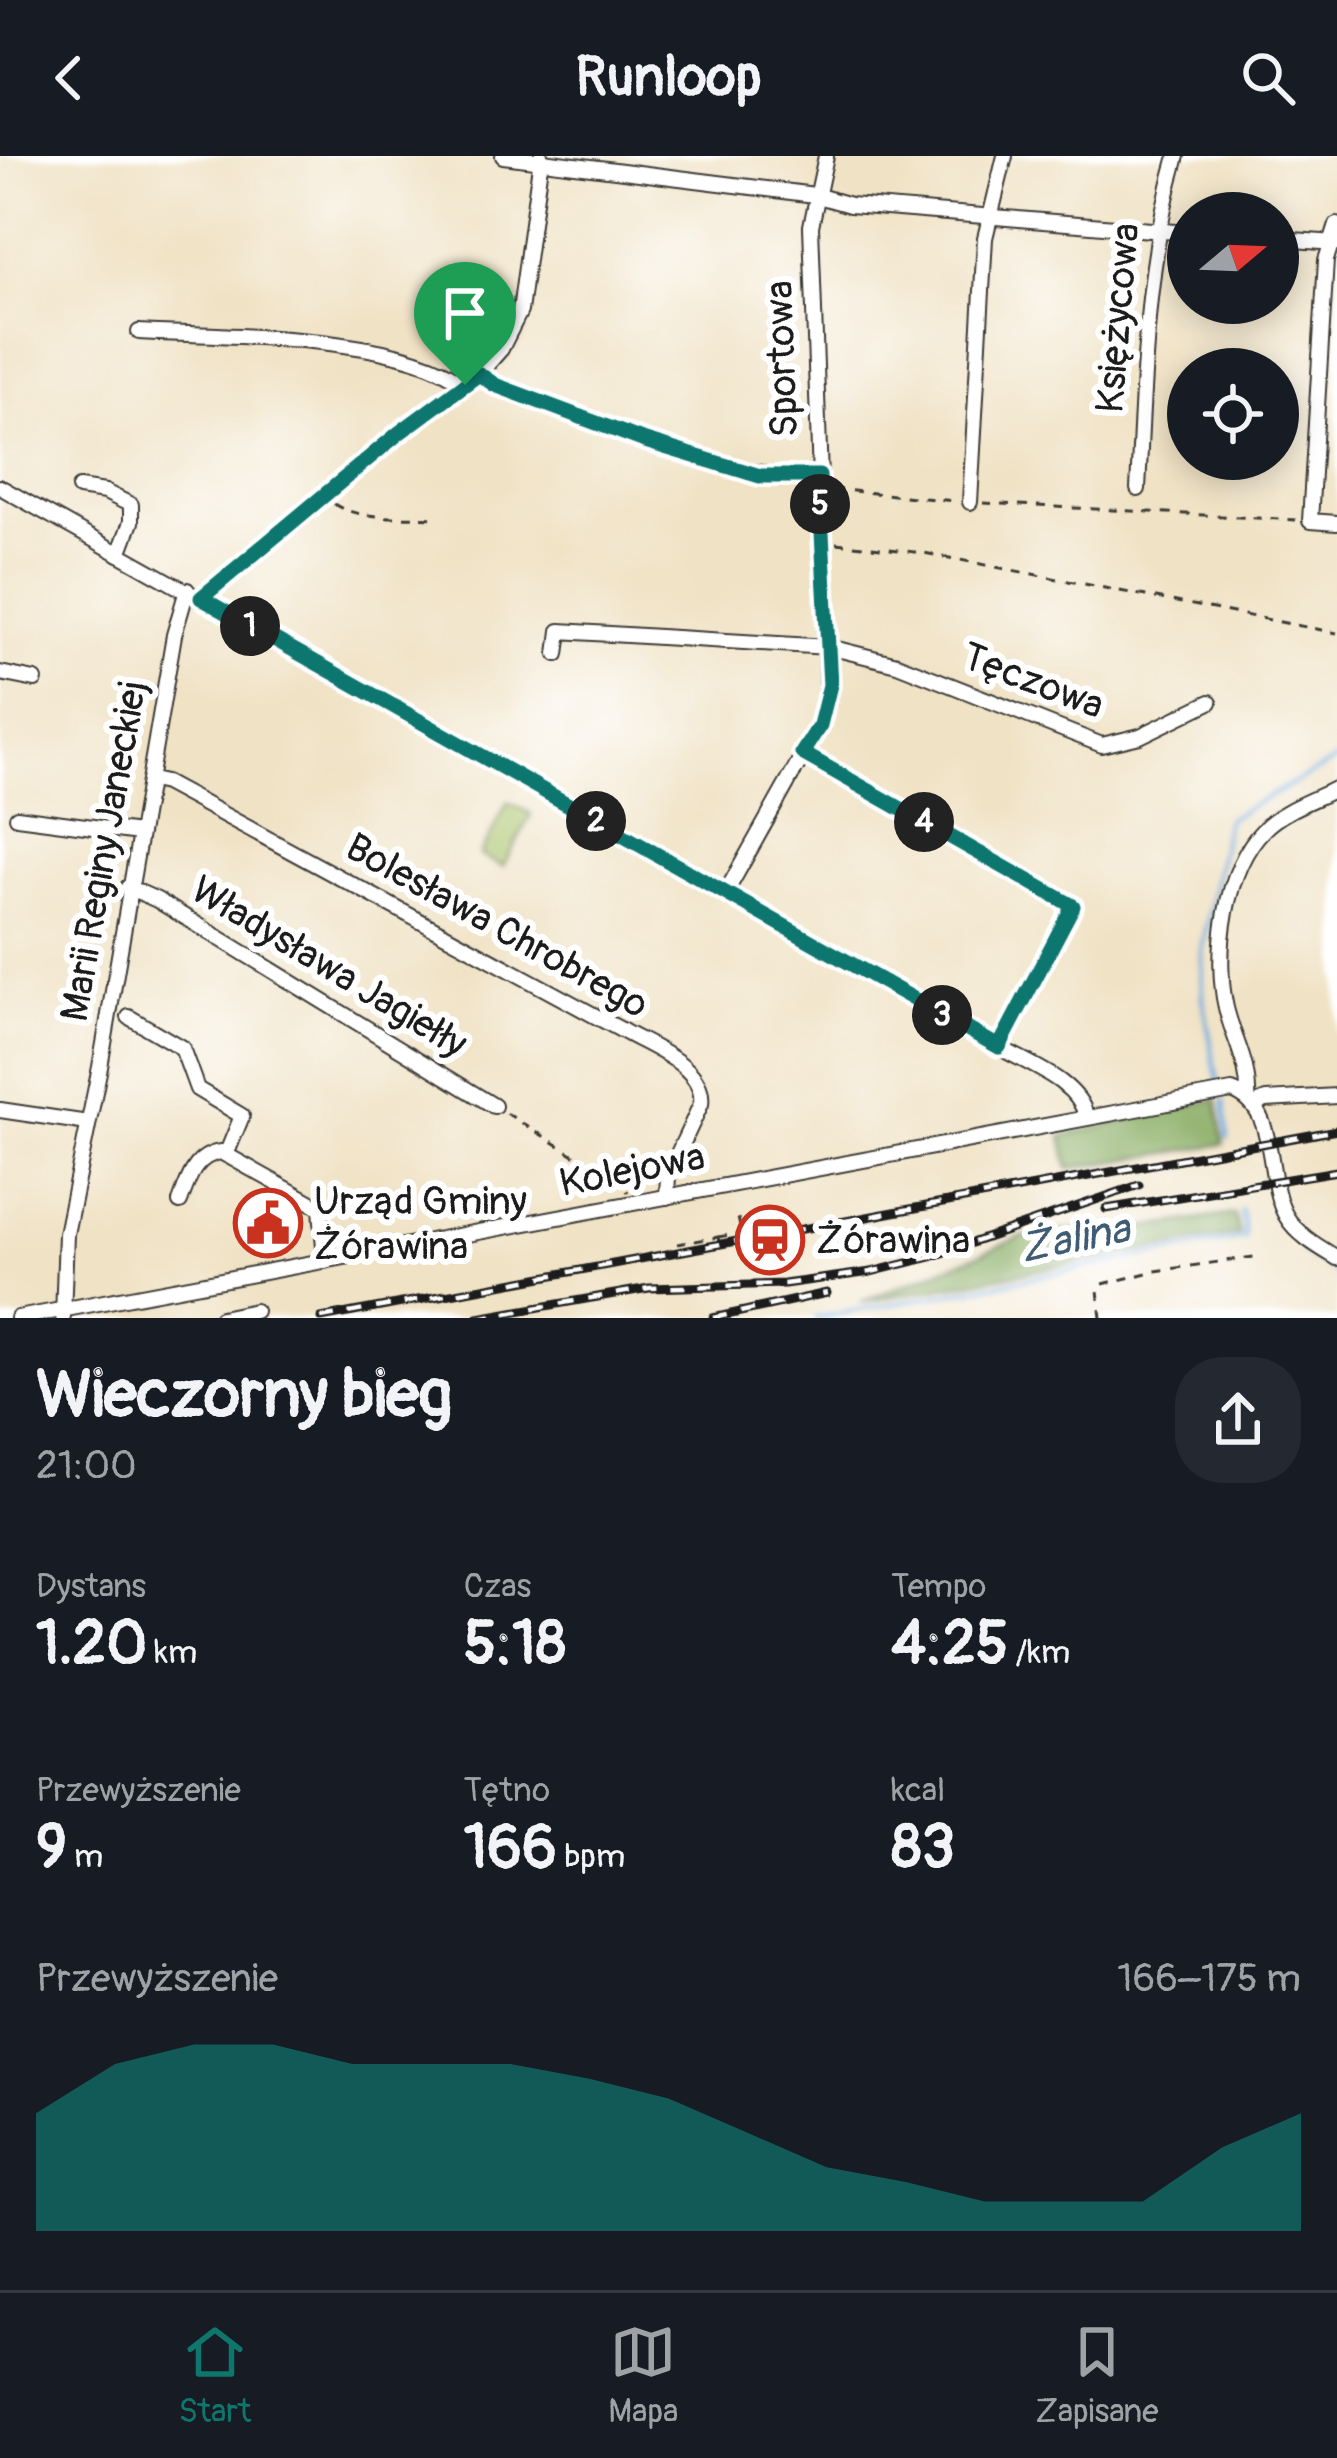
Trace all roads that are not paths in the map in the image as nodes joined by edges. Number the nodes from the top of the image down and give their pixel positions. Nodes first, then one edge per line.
1 (503, 156) edge
2 (826, 156) edge
3 (1005, 156) edge
4 (1177, 156) edge
5 (541, 159) edge
6 (815, 195) junction
7 (990, 216) junction
8 (1337, 225) edge
9 (1158, 230) junction
10 (1167, 231) edge
11 (1299, 240) edge
12 (1335, 243) edge
13 (139, 332) dead end
14 (479, 374) junction
15 (465, 385) junction
16 (819, 482) junction
17 (0, 487) edge
18 (79, 488) dead end
19 (1138, 488) dead end
20 (970, 502) road end
21 (1337, 524) edge
22 (119, 554) junction
23 (194, 594) junction
24 (829, 647) junction
25 (557, 654) dead end
26 (0, 674) edge
27 (35, 680) dead end
28 (1210, 702) dead end
29 (802, 753) junction
30 (151, 780) junction
31 (1337, 788) edge
32 (17, 817) dead end
33 (139, 833) junction
34 (128, 887) junction
35 (725, 894) junction
36 (129, 1016) dead end
37 (999, 1047) junction
38 (1337, 1096) edge
39 (1251, 1102) junction
40 (494, 1106) road end
41 (0, 1111) edge
42 (1086, 1116) junction
43 (88, 1123) junction
44 (226, 1155) junction
45 (667, 1197) junction
46 (180, 1202) dead end
47 (1337, 1258) edge
48 (325, 1261) junction
49 (255, 1311) dead end
50 (63, 1314) edge
51 (18, 1318) edge
52 (221, 1318) edge

1 - 5 street
2 - 6 street, Sportowa
3 - 7 street
4 - 9 street, Księżycowa
5 - 6 street
5 - 14 street
6 - 7 street
6 - 16 street, Sportowa
7 - 9 street
7 - 20 street
8 - 12 street
9 - 10 street
9 - 19 street, Księżycowa
11 - 12 street
12 - 21 street
13 - 15 street
14 - 15 street
14 - 16 street
15 - 23 street
16 - 24 street, Sportowa
17 - 22 street
18 - 22 street
22 - 23 street
23 - 30 street, Marii Reginy Janeckiej
23 - 35 street
24 - 25 street, Tęczowa
24 - 28 street, Tęczowa
24 - 29 street, Sportowa
26 - 27 street
29 - 35 street, Sportowa
29 - 37 street
30 - 33 street, Marii Reginy Janeckiej
30 - 45 street, Bolesława Chrobrego
31 - 39 street
32 - 33 street
33 - 34 street, Marii Reginy Janeckiej
34 - 40 street, Władysława Jagiełły
34 - 43 street, Marii Reginy Janeckiej
35 - 37 street
36 - 44 street
37 - 42 street
38 - 39 street, Kolejowa
39 - 42 street, Kolejowa
39 - 47 street
41 - 43 street
42 - 45 street, Kolejowa
43 - 50 street, Marii Reginy Janeckiej
44 - 46 street
44 - 48 street
45 - 48 street, Kolejowa
48 - 50 street, Kolejowa
49 - 52 street
50 - 51 street, Kolejowa

